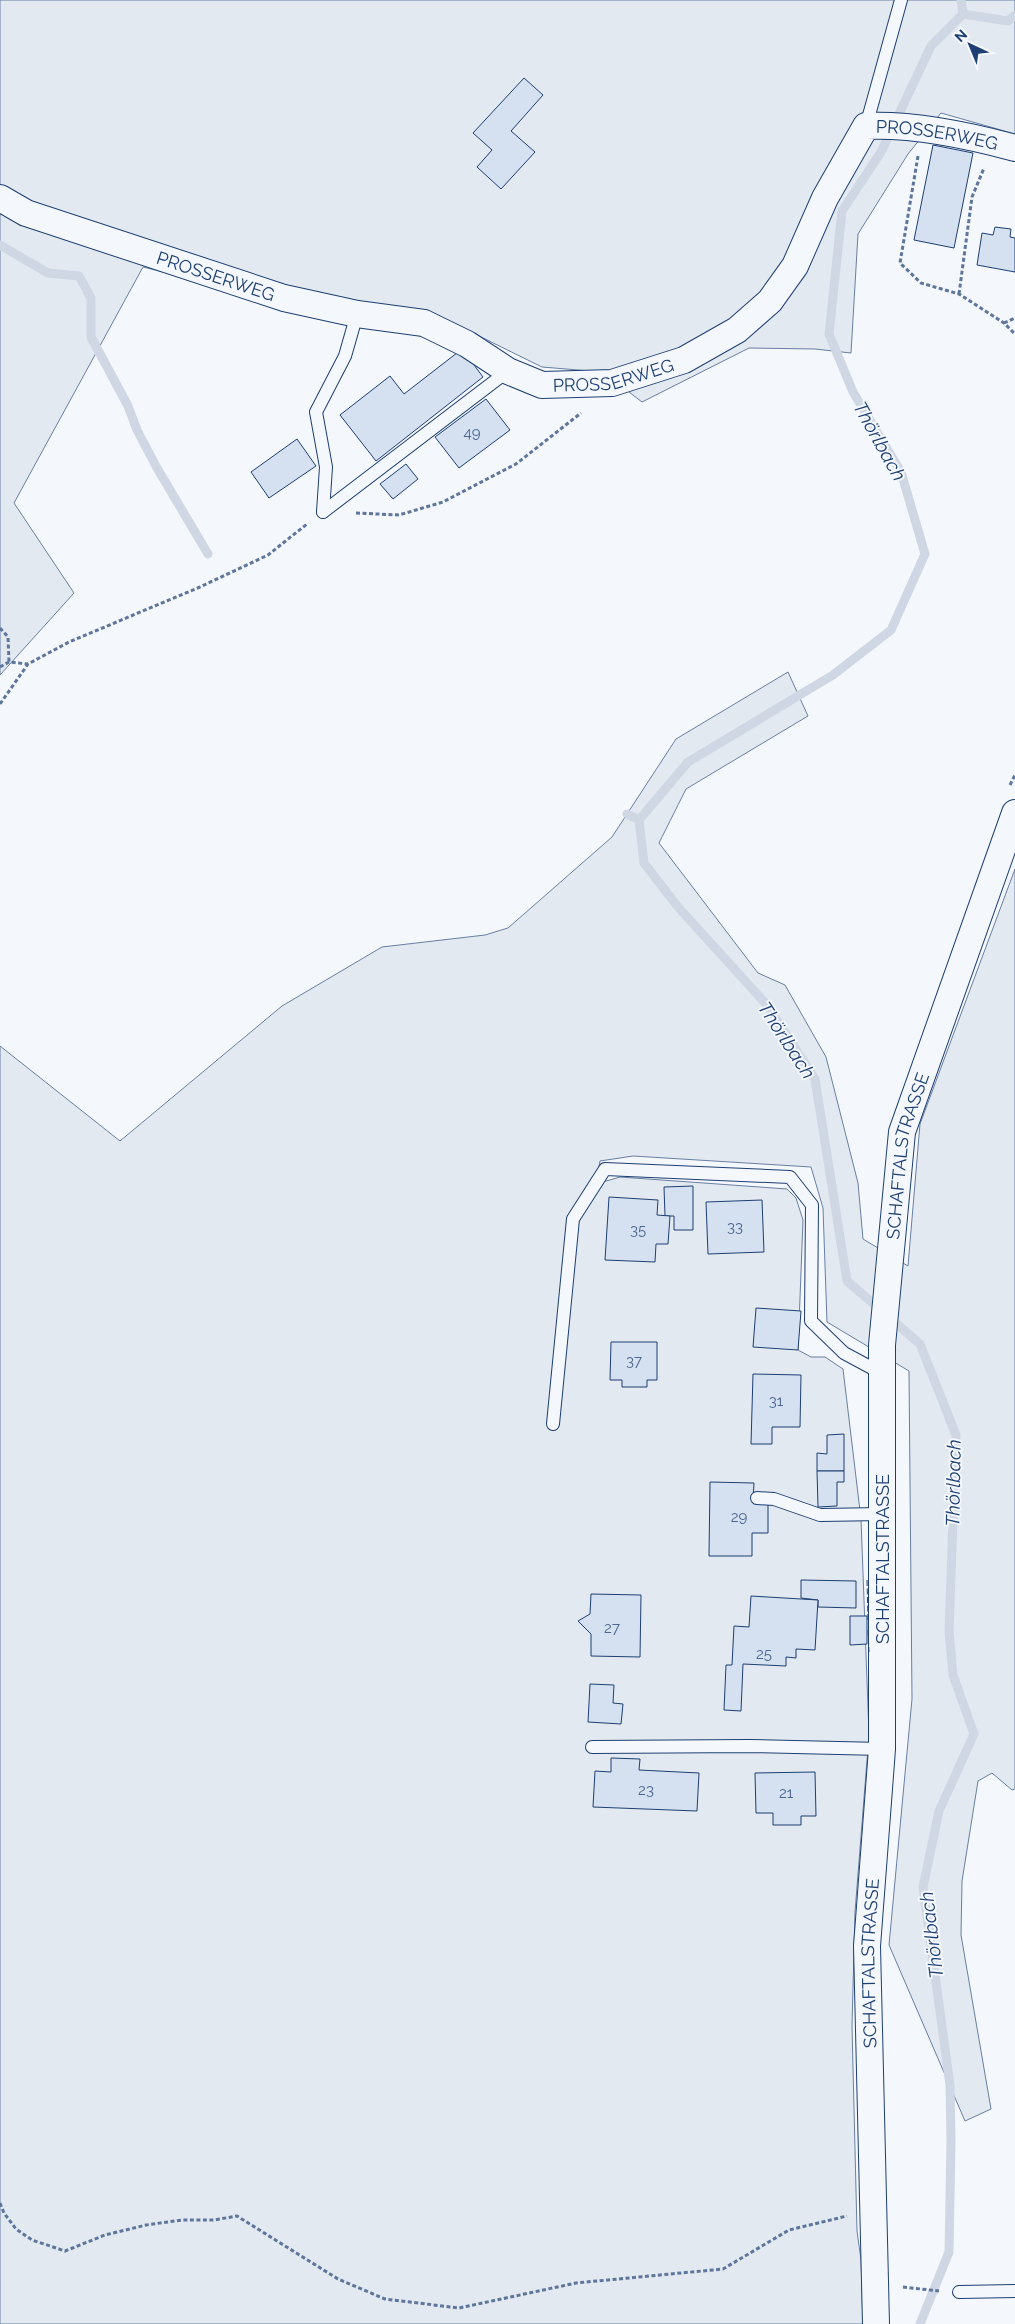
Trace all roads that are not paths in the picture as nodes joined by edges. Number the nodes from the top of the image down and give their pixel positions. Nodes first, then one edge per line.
1 (901, 0) edge
2 (875, 126) junction
3 (1005, 145) edge
4 (0, 198) edge
5 (357, 314) junction
6 (508, 371) junction
7 (1015, 813) edge
8 (883, 1374) junction
9 (553, 1424) dead end
10 (757, 1498) dead end
11 (882, 1514) junction
12 (592, 1747) dead end
13 (882, 1749) junction
14 (1015, 2291) edge
15 (959, 2292) dead end
16 (876, 2324) edge

1 - 2 lane
2 - 3 street, PROSSERWEG
2 - 6 street, PROSSERWEG
4 - 5 street, PROSSERWEG
5 - 6 street, PROSSERWEG
5 - 6 lane
7 - 8 street, SCHAFTALSTRASSE
8 - 9 lane
8 - 11 street, SCHAFTALSTRASSE
10 - 11 lane
11 - 13 street, SCHAFTALSTRASSE
12 - 13 lane
13 - 16 street, SCHAFTALSTRASSE
14 - 15 lane

